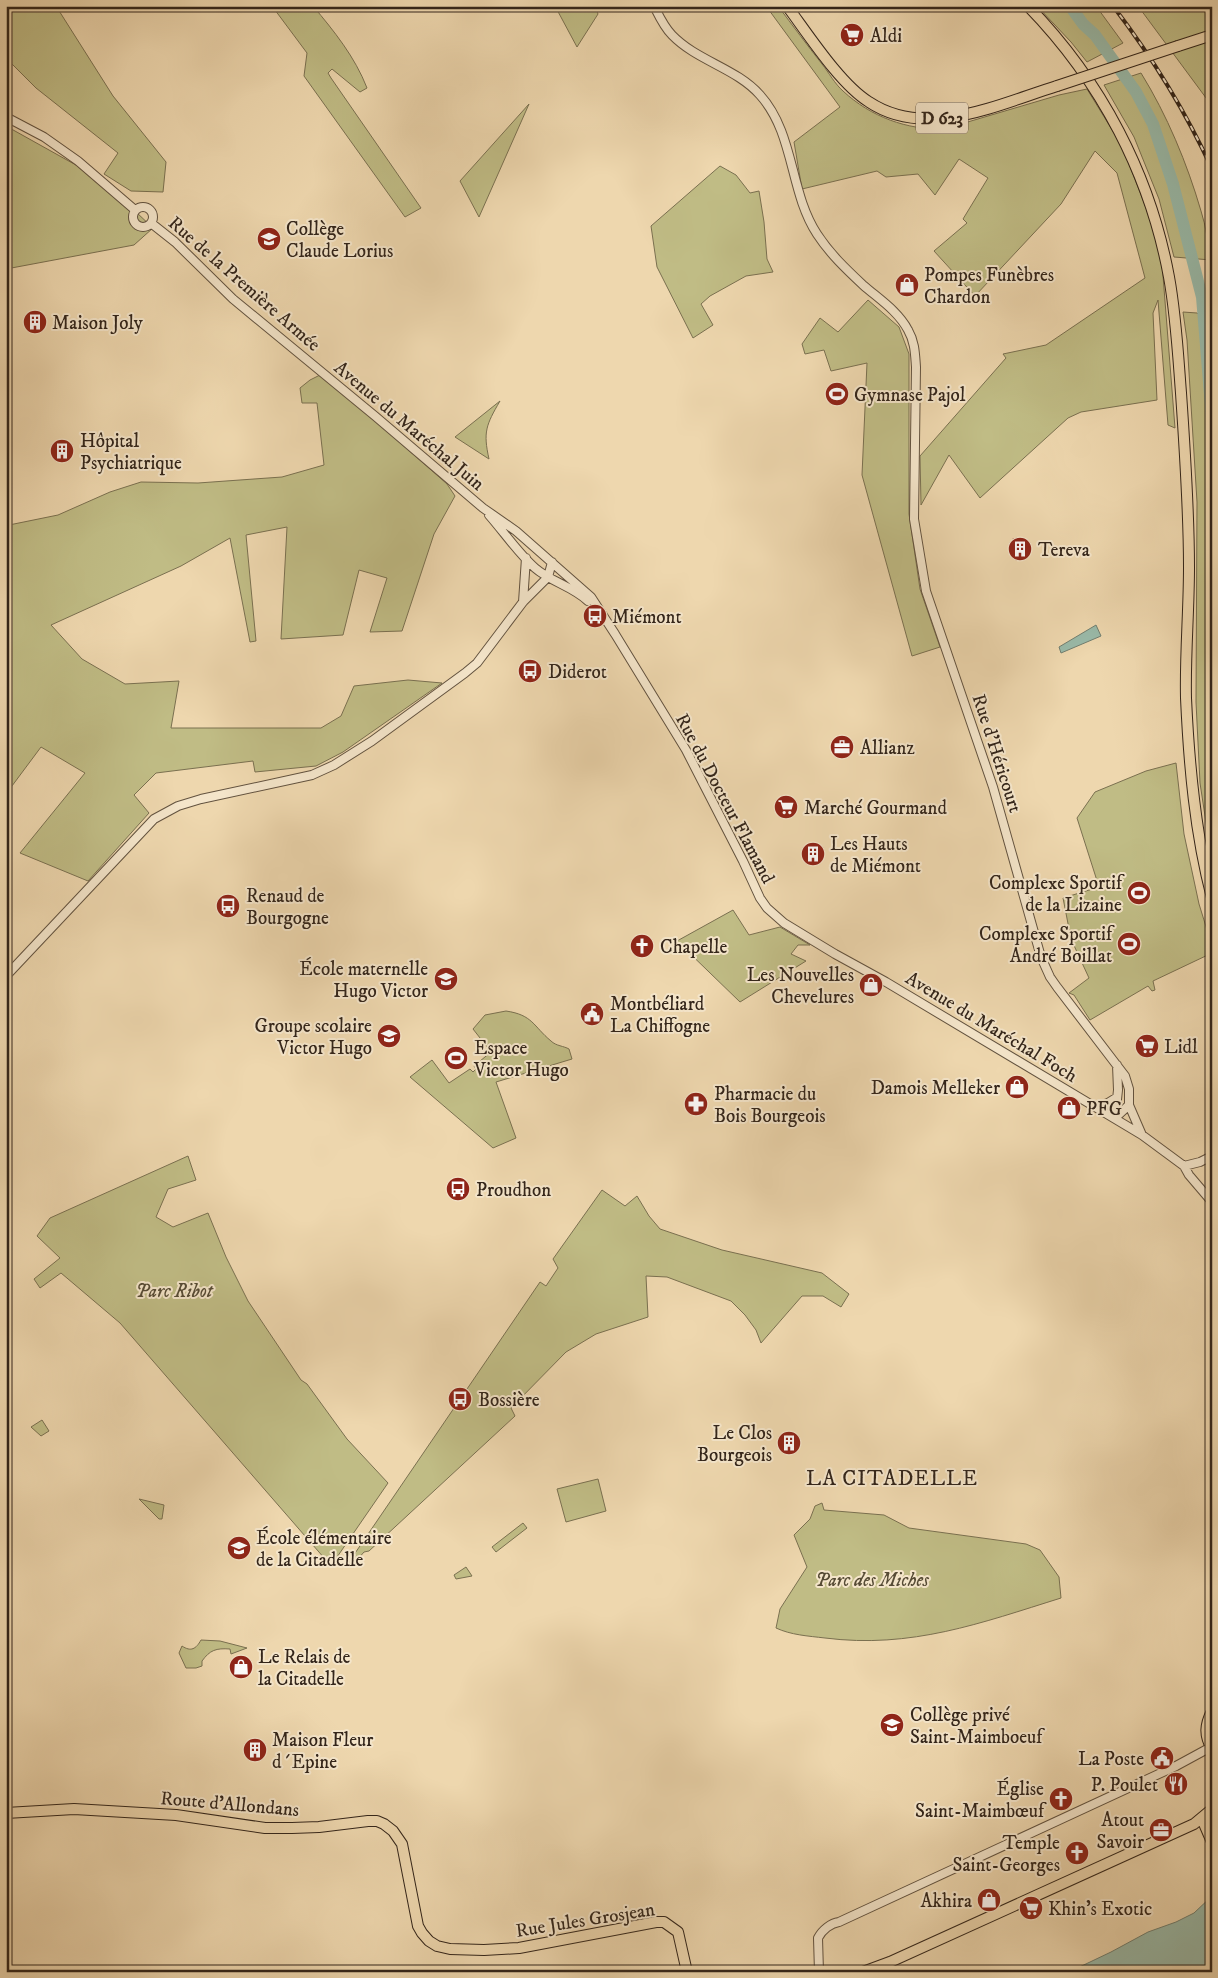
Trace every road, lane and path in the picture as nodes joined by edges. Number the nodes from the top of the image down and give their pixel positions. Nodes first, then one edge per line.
1 (654, 6) edge
2 (787, 6) edge
3 (1028, 6) edge
4 (1212, 35) edge
5 (6, 117) edge
6 (136, 210) junction
7 (151, 223) junction
8 (316, 368) joint
9 (483, 508) junction
10 (541, 553) junction
11 (526, 558) junction
12 (552, 562) junction
13 (548, 577) junction
14 (523, 602) junction
15 (604, 616) junction
16 (1212, 898) edge
17 (852, 963) joint
18 (6, 976) edge
19 (1117, 1065) junction
20 (1116, 1098) junction
21 (1129, 1105) junction
22 (1097, 1107) junction
23 (1115, 1118) junction
24 (1142, 1135) junction
25 (1212, 1156) edge
26 (1184, 1166) junction
27 (1212, 1202) edge
28 (1212, 1711) edge
29 (1211, 1748) edge
30 (1212, 1809) edge
31 (6, 1813) edge
32 (1202, 1819) junction
33 (1212, 1842) edge
34 (484, 1950) joint
35 (687, 1972) edge
36 (819, 1972) edge
37 (863, 1972) edge

1 - 19 street, Rue d'Héricourt
2 - 4 main road, D 623, bridge
3 - 16 main road
5 - 6 street, Rue de la Première Armée
6 - 7 street, Rue de la Première Armée
6 - 7 street, Rue de la Première Armée
7 - 8 street, Rue de la Première Armée
8 - 9 street, Avenue du Maréchal Juin
9 - 10 street, Avenue du Maréchal Juin
9 - 11 street, Avenue du Maréchal Juin
10 - 11 street
10 - 12 street, Avenue du Maréchal Juin
11 - 13 street, Avenue du Maréchal Juin
11 - 14 street
12 - 13 street
12 - 15 street, Avenue du Maréchal Juin
13 - 14 street
13 - 15 street, Avenue du Maréchal Juin
14 - 18 street
15 - 17 street, Rue du Docteur Flamand
17 - 22 street, Avenue du Maréchal Foch
19 - 20 street
19 - 21 street, Rue d'Héricourt
20 - 22 street
20 - 23 street
21 - 23 street
21 - 24 street, Rue d'Héricourt
22 - 23 street, Avenue du Maréchal Foch
23 - 24 street, Avenue du Maréchal Foch
24 - 26 street, Avenue du Maréchal Foch
25 - 26 street
26 - 27 street, Avenue du Maréchal Foch
28 - 29 main road
29 - 36 street
30 - 32 main road
31 - 34 main road, Route d'Allondans
32 - 33 main road
32 - 37 main road
34 - 35 main road, Rue Jules Grosjean

